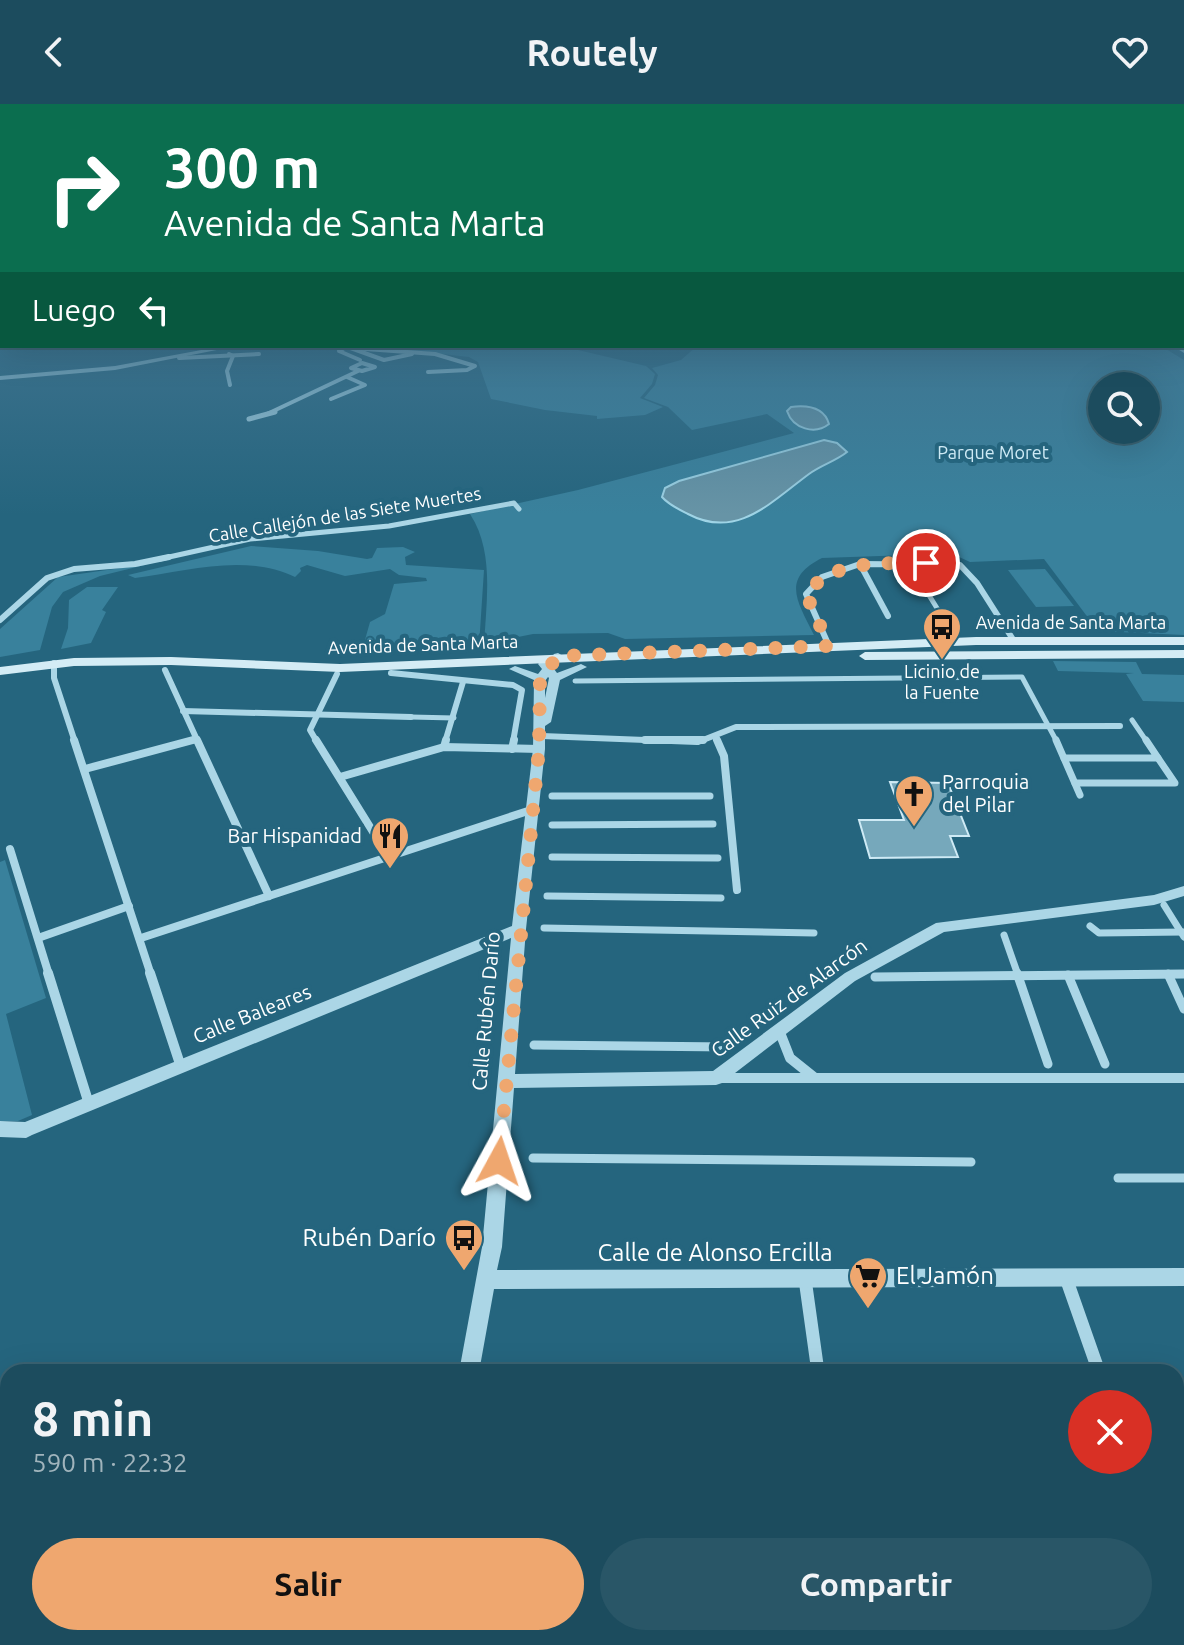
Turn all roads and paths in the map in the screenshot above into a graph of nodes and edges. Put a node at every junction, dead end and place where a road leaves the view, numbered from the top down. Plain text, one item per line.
1 (54, 372) edge
2 (227, 372) edge
3 (356, 372) edge
4 (428, 372) dead end
5 (454, 372) edge
6 (346, 377) junction
7 (0, 378) edge
8 (230, 385) dead end
9 (331, 399) dead end
10 (249, 419) dead end
11 (519, 509) dead end
12 (909, 563) junction
13 (860, 564) junction
14 (979, 576) dead end
15 (971, 577) junction
16 (940, 613) dead end
17 (3, 614) edge
18 (888, 616) dead end
19 (0, 620) edge
20 (1014, 641) junction
21 (1184, 641) edge
22 (829, 646) junction
23 (1184, 654) edge
24 (558, 656) junction
25 (536, 658) junction
26 (168, 666) junction
27 (1015, 667) dead end
28 (53, 668) junction
29 (515, 669) junction
30 (0, 671) edge
31 (339, 671) junction
32 (391, 673) junction
33 (552, 673) junction
34 (0, 677) edge
35 (1019, 677) junction
36 (540, 679) junction
37 (575, 681) dead end
38 (463, 682) junction
39 (183, 711) junction
40 (314, 716) junction
41 (411, 717) joint
42 (454, 718) junction
43 (1132, 720) dead end
44 (1120, 726) dead end
45 (1050, 727) junction
46 (716, 737) junction
47 (197, 739) junction
48 (540, 743) junction
49 (444, 747) junction
50 (512, 749) junction
51 (1064, 758) junction
52 (1158, 758) junction
53 (85, 769) junction
54 (340, 777) junction
55 (1075, 783) junction
56 (1080, 795) dead end
57 (552, 796) dead end
58 (710, 796) dead end
59 (531, 810) junction
60 (713, 824) dead end
61 (552, 825) dead end
62 (10, 849) dead end
63 (388, 856) junction
64 (552, 857) dead end
65 (718, 858) dead end
66 (737, 890) dead end
67 (1184, 891) edge
68 (269, 896) junction
69 (547, 896) dead end
70 (721, 898) dead end
71 (1164, 905) dead end
72 (129, 906) junction
73 (1090, 926) dead end
74 (544, 928) dead end
75 (519, 929) junction
76 (814, 933) dead end
77 (1183, 934) edge
78 (1004, 935) dead end
79 (38, 938) junction
80 (141, 938) junction
81 (1168, 974) junction
82 (1184, 974) edge
83 (1068, 975) junction
84 (1018, 976) junction
85 (875, 977) dead end
86 (1184, 1009) edge
87 (779, 1030) junction
88 (534, 1045) dead end
89 (729, 1047) dead end
90 (1048, 1064) dead end
91 (1105, 1064) dead end
92 (181, 1067) junction
93 (716, 1078) junction
94 (815, 1078) junction
95 (1184, 1078) edge
96 (506, 1081) junction
97 (89, 1104) junction
98 (0, 1129) edge
99 (533, 1158) dead end
100 (971, 1162) dead end
101 (1118, 1178) dead end
102 (1184, 1178) edge
103 (1066, 1277) junction
104 (1184, 1277) edge
105 (805, 1279) junction
106 (485, 1280) junction
107 (470, 1364) edge
108 (817, 1364) edge
109 (1096, 1364) edge

1 - 7 street
2 - 8 street
3 - 6 street
4 - 5 street
6 - 9 street
6 - 10 street
11 - 17 street, Calle Callejón de las Siete Muertes
12 - 13 street
12 - 15 street
12 - 16 street
13 - 18 street
13 - 22 street
14 - 15 street
15 - 20 street
17 - 19 street, Calle Callejón de las Siete Muertes
20 - 21 main road, Avenida de Santa Marta
20 - 22 main road, Avenida de Santa Marta
22 - 24 main road, Avenida de Santa Marta
23 - 33 main road, Avenida de Santa Marta
24 - 25 main road, Avenida de Santa Marta
24 - 33 street, Calle Rubén Darío
25 - 31 main road, Avenida de Santa Marta
25 - 33 street
26 - 28 main road, Avenida de Santa Marta
26 - 31 main road, Avenida de Santa Marta
26 - 39 street
27 - 35 street
28 - 30 main road, Avenida de Santa Marta
28 - 34 main road, Avenida de Santa Marta
28 - 53 street
29 - 32 main road, Avenida de Santa Marta
29 - 33 main road, Avenida de Santa Marta
29 - 36 street
31 - 32 main road, Avenida de Santa Marta
31 - 40 street
32 - 38 street
33 - 36 street, Calle Rubén Darío
33 - 48 street, Calle Rubén Darío
35 - 37 street
35 - 45 street
36 - 48 street, Calle Rubén Darío
38 - 42 street
38 - 50 street
39 - 40 street
39 - 47 street
40 - 41 street
40 - 54 street
41 - 42 street
42 - 49 street
43 - 52 street
44 - 45 street
45 - 46 street
45 - 51 street
46 - 48 street
46 - 66 street
47 - 53 street
47 - 68 street
48 - 50 street
48 - 59 street, Calle Rubén Darío
49 - 50 street
49 - 54 street
51 - 52 street
51 - 55 street
52 - 55 street
53 - 72 street
54 - 63 street
55 - 56 street
57 - 58 street
59 - 63 street
59 - 75 street, Calle Rubén Darío
60 - 61 street
62 - 79 street
63 - 68 street
64 - 65 street
67 - 87 street, Calle Ruiz de Alarcón
68 - 80 street
69 - 70 street
71 - 77 street
72 - 79 street
72 - 80 street
73 - 77 street
74 - 76 street
75 - 92 street, Calle Baleares
75 - 96 street, Calle Rubén Darío
78 - 84 street
79 - 97 street
80 - 92 street
81 - 82 street
81 - 83 street
81 - 86 street
83 - 84 street
83 - 91 street
84 - 85 street
84 - 90 street
87 - 93 street, Calle Ruiz de Alarcón
87 - 94 street
88 - 89 street
92 - 97 street, Calle Baleares
93 - 94 street
93 - 96 street, Calle Ruiz de Alarcón
94 - 95 street
96 - 106 street, Calle Rubén Darío
97 - 98 street, Calle Baleares
99 - 100 street
101 - 102 street
103 - 104 street, Calle de Alonso Ercilla
103 - 105 street, Calle de Alonso Ercilla
103 - 109 street
105 - 106 street, Calle de Alonso Ercilla
105 - 108 street
106 - 107 street, Calle Rubén Darío

